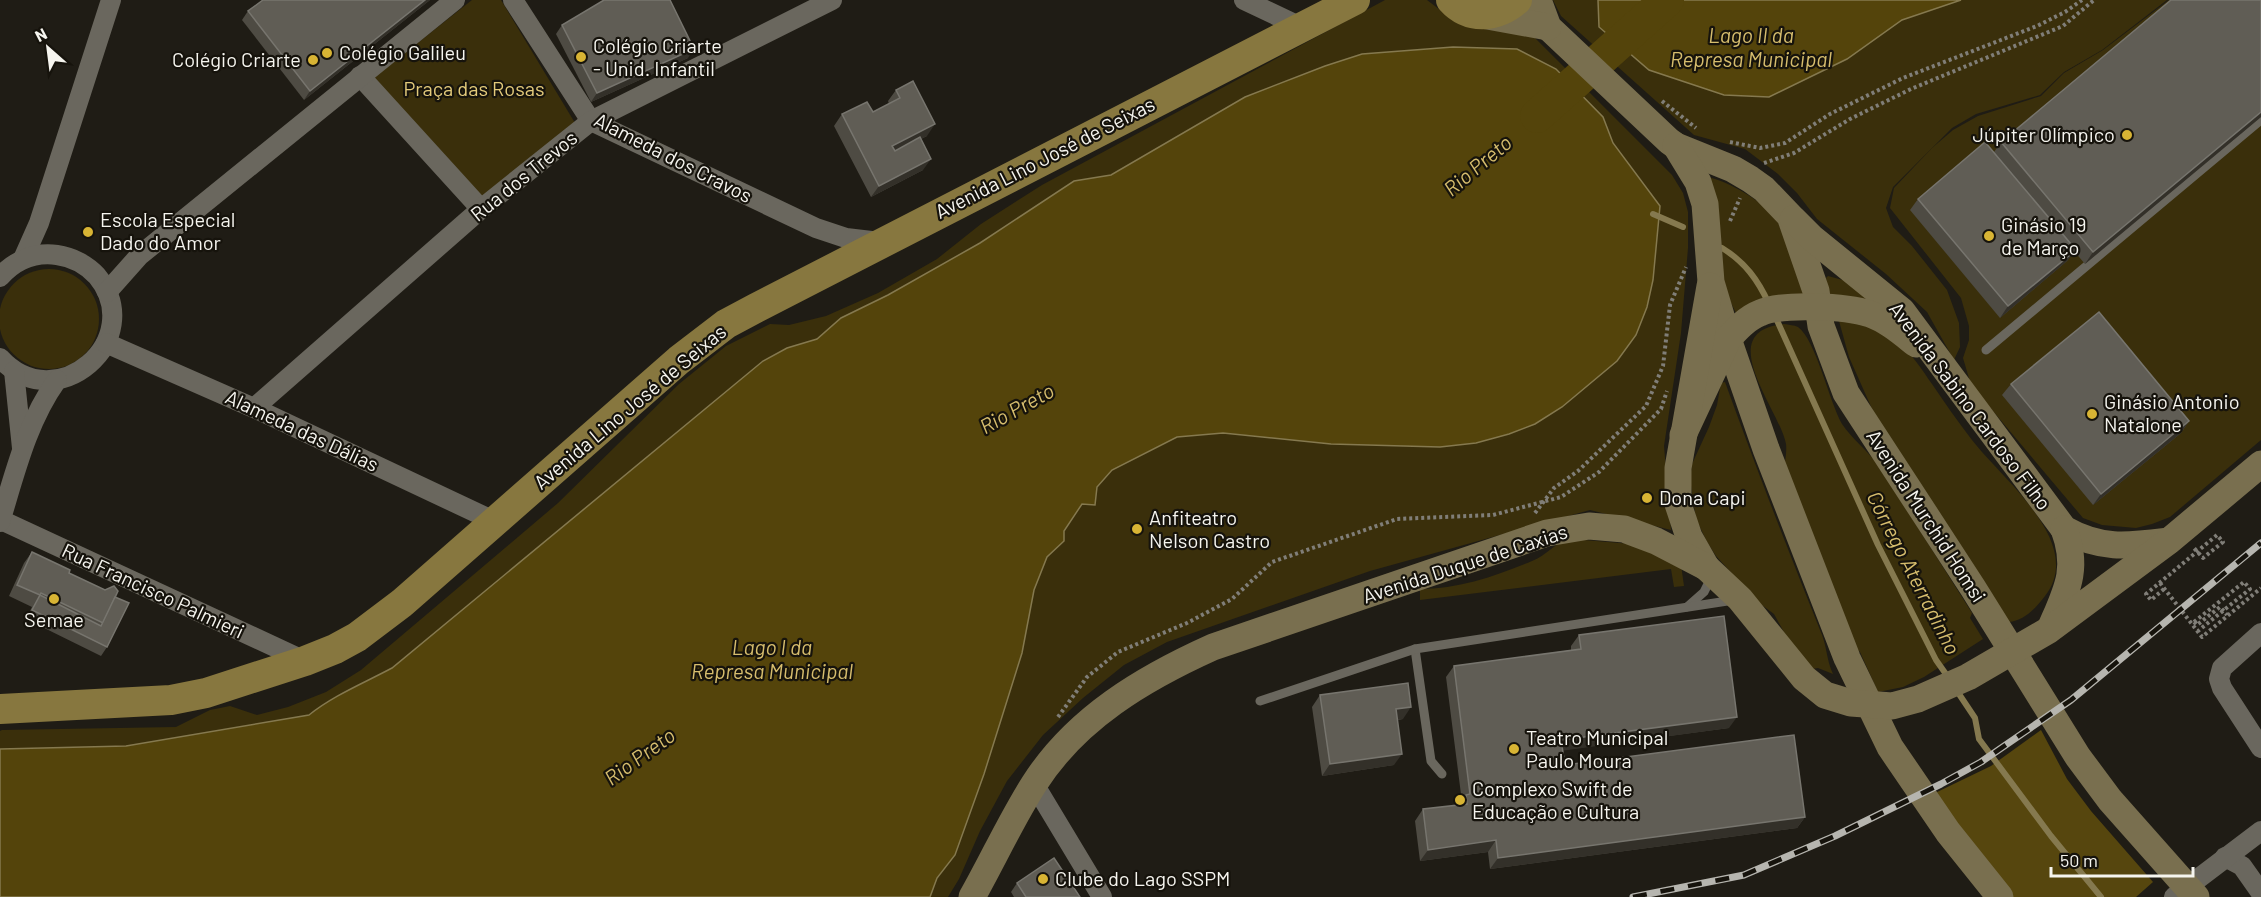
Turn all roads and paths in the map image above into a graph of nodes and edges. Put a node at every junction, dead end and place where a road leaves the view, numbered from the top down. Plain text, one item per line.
1 (111, 0) edge
2 (455, 0) edge
3 (513, 0) edge
4 (832, 0) edge
5 (1244, 0) edge
6 (1355, 0) edge
7 (1451, 0) edge
8 (1517, 0) edge
9 (1538, 0) edge
10 (2082, 0) edge
11 (2094, 0) edge
12 (1482, 15) junction
13 (1301, 27) junction
14 (1551, 30) junction
15 (360, 76) junction
16 (1653, 109) junction
17 (2261, 120) edge
18 (591, 121) junction
19 (1706, 133) dead end
20 (1726, 141) dead end
21 (1676, 146) junction
22 (1750, 179) junction
23 (481, 209) junction
24 (1790, 216) junction
25 (39, 223) junction
26 (816, 228) junction
27 (1708, 237) junction
28 (880, 242) junction
29 (48, 254) junction
30 (139, 256) junction
31 (23, 259) junction
32 (832, 267) junction
33 (94, 272) junction
34 (0, 277) edge
35 (1711, 282) junction
36 (107, 292) junction
37 (1818, 308) junction
38 (1728, 339) junction
39 (106, 343) junction
40 (1986, 350) dead end
41 (1936, 359) junction
42 (5, 368) edge
43 (57, 380) junction
44 (1668, 388) dead end
45 (254, 408) junction
46 (0, 415) edge
47 (19, 425) junction
48 (1683, 435) junction
49 (22, 448) junction
50 (2261, 464) edge
51 (1543, 502) junction
52 (1529, 520) dead end
53 (0, 521) edge
54 (496, 522) junction
55 (2064, 529) junction
56 (2217, 535) dead end
57 (2169, 541) junction
58 (1710, 570) junction
59 (2160, 584) junction
60 (2261, 588) edge
61 (2164, 589) junction
62 (1740, 599) junction
63 (1685, 608) junction
64 (2227, 615) junction
65 (2049, 630) junction
66 (2198, 631) junction
67 (2261, 633) edge
68 (1414, 649) junction
69 (305, 661) junction
70 (1260, 701) dead end
71 (0, 709) edge
72 (1051, 726) dead end
73 (2261, 748) edge
74 (1442, 774) dead end
75 (1034, 784) junction
76 (2261, 831) edge
77 (2224, 856) junction
78 (2261, 893) edge
79 (972, 897) edge
80 (1102, 897) edge
81 (2000, 897) edge
82 (2174, 897) edge
83 (2196, 897) edge

1 - 25 street
2 - 15 street
3 - 18 street, Alameda dos Cravos
4 - 18 street, Rua dos Trevos
5 - 13 street
6 - 13 main road, Avenida Lino José de Seixas
7 - 12 main road
8 - 12 main road
9 - 14 main road, Avenida Murchid Homsi
10 - 20 path
11 - 22 path
12 - 14 main road
13 - 28 main road, Avenida Lino José de Seixas
14 - 16 main road, Avenida Murchid Homsi
15 - 23 street
15 - 30 street
16 - 19 path
16 - 21 main road, Avenida Murchid Homsi
17 - 40 lane
18 - 23 street, Rua dos Trevos
18 - 26 street, Alameda dos Cravos
21 - 22 main road, Avenida Murchid Homsi
21 - 27 main road, Avenida Murchid Homsi
22 - 24 main road, Avenida Murchid Homsi
22 - 27 path
23 - 45 street, Rua dos Trevos
24 - 37 main road, Avenida Murchid Homsi
24 - 41 main road, Avenida Sabino Cardoso Filho
25 - 29 street
25 - 31 street
26 - 28 street, Alameda dos Cravos
26 - 32 street
27 - 35 main road, Avenida Murchid Homsi
27 - 51 path
28 - 32 main road, Avenida Lino José de Seixas
29 - 31 street
29 - 33 street
30 - 33 street
30 - 36 street
31 - 34 street
32 - 54 main road, Avenida Lino José de Seixas
33 - 36 street
35 - 38 main road, Avenida Murchid Homsi
35 - 48 main road
36 - 39 street
37 - 38 main road
37 - 41 main road
37 - 83 main road, Avenida Murchid Homsi
38 - 48 main road
38 - 81 main road, Avenida Murchid Homsi
39 - 43 street
39 - 45 street, Alameda das Dálias
41 - 55 main road, Avenida Sabino Cardoso Filho
42 - 43 street
42 - 47 street
43 - 49 street
44 - 51 path
45 - 54 street, Alameda das Dálias
46 - 47 street
47 - 49 street
48 - 58 main road
49 - 53 street
50 - 57 main road
51 - 52 path
51 - 72 path
53 - 69 street, Rua Francisco Palmieri
54 - 69 main road, Avenida Lino José de Seixas
55 - 57 main road, Avenida Sabino Cardoso Filho
55 - 65 main road
56 - 59 path
57 - 65 main road
58 - 62 main road, Avenida Duque de Caxias
58 - 63 lane
58 - 75 main road, Avenida Duque de Caxias
59 - 61 path
59 - 61 path
60 - 64 path
61 - 66 path
62 - 63 lane
62 - 65 main road, Avenida Duque de Caxias
63 - 68 lane
64 - 66 path
64 - 66 path
67 - 73 street
68 - 70 lane
68 - 74 lane
69 - 71 main road, Avenida Lino José de Seixas
75 - 79 main road, Avenida Duque de Caxias
75 - 80 street
76 - 77 street
77 - 78 street
77 - 82 street

